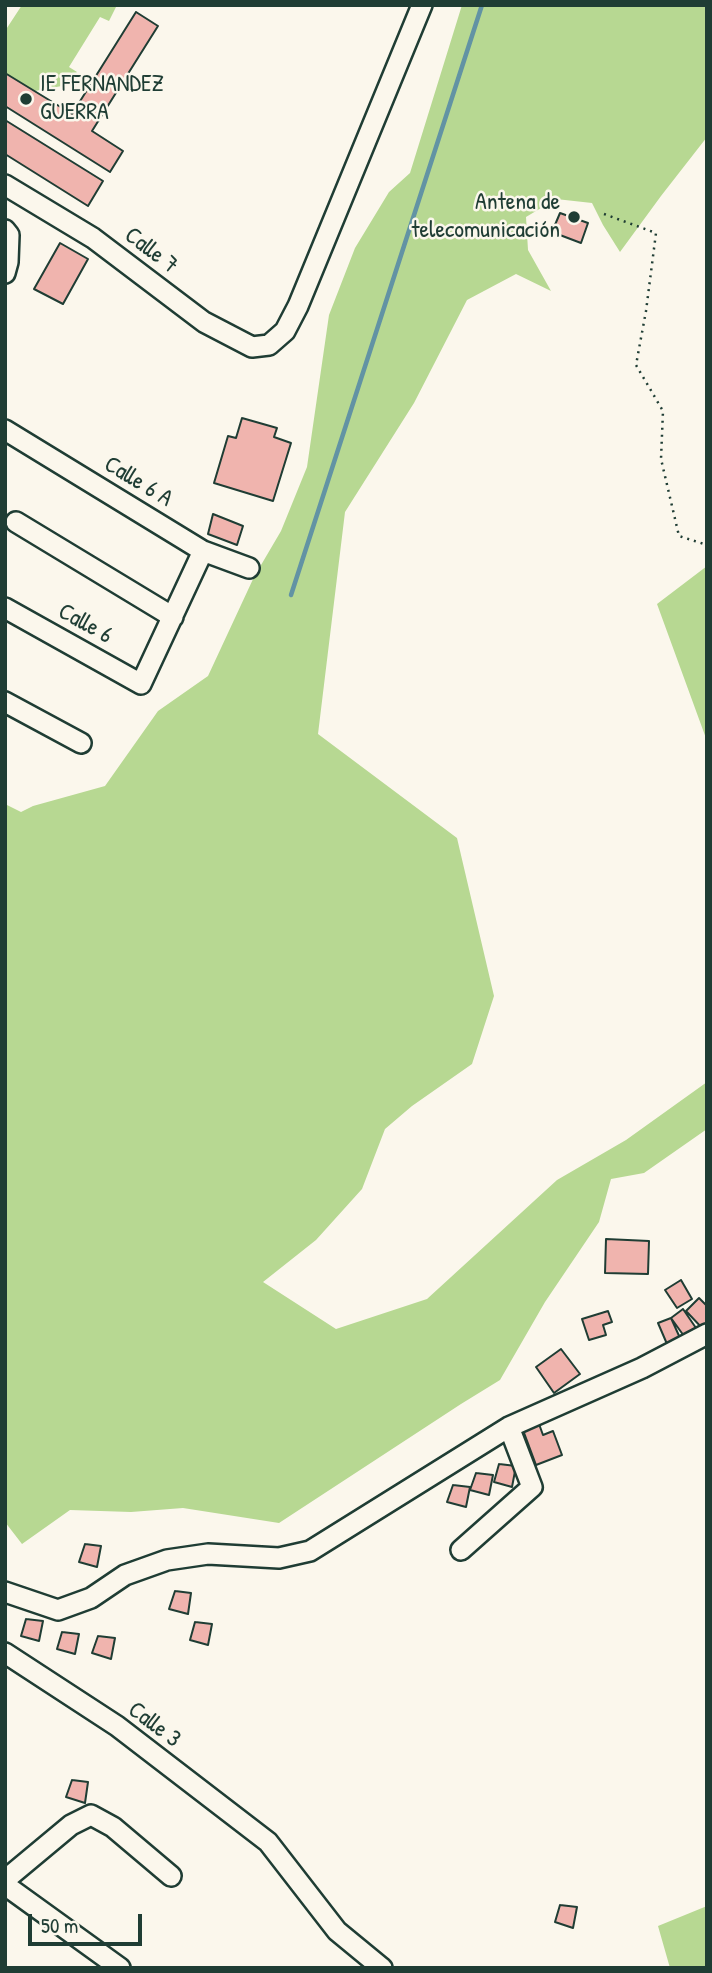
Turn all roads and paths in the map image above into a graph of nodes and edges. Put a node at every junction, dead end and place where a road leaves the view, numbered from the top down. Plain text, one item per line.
1 (422, 5) edge
2 (5, 185) edge
3 (604, 214) dead end
4 (7, 232) edge
5 (5, 273) edge
6 (5, 430) edge
7 (16, 522) dead end
8 (707, 545) edge
9 (203, 551) junction
10 (248, 568) dead end
11 (5, 608) edge
12 (173, 617) junction
13 (5, 702) edge
14 (81, 743) dead end
15 (707, 1334) edge
16 (509, 1427) junction
17 (460, 1550) dead end
18 (5, 1592) edge
19 (5, 1653) edge
20 (171, 1876) dead end
21 (5, 1880) edge
22 (5, 1885) edge
23 (120, 1968) edge
24 (382, 1968) edge

1 - 2 street, Calle 7
3 - 8 path
4 - 5 street
6 - 9 street, Calle 6 A
7 - 12 street
9 - 10 street, Calle 6 A
9 - 12 street
11 - 12 street, Calle 6
13 - 14 street
15 - 16 street
16 - 17 street
16 - 18 street
19 - 24 street, Calle 3
20 - 21 street
22 - 23 street

